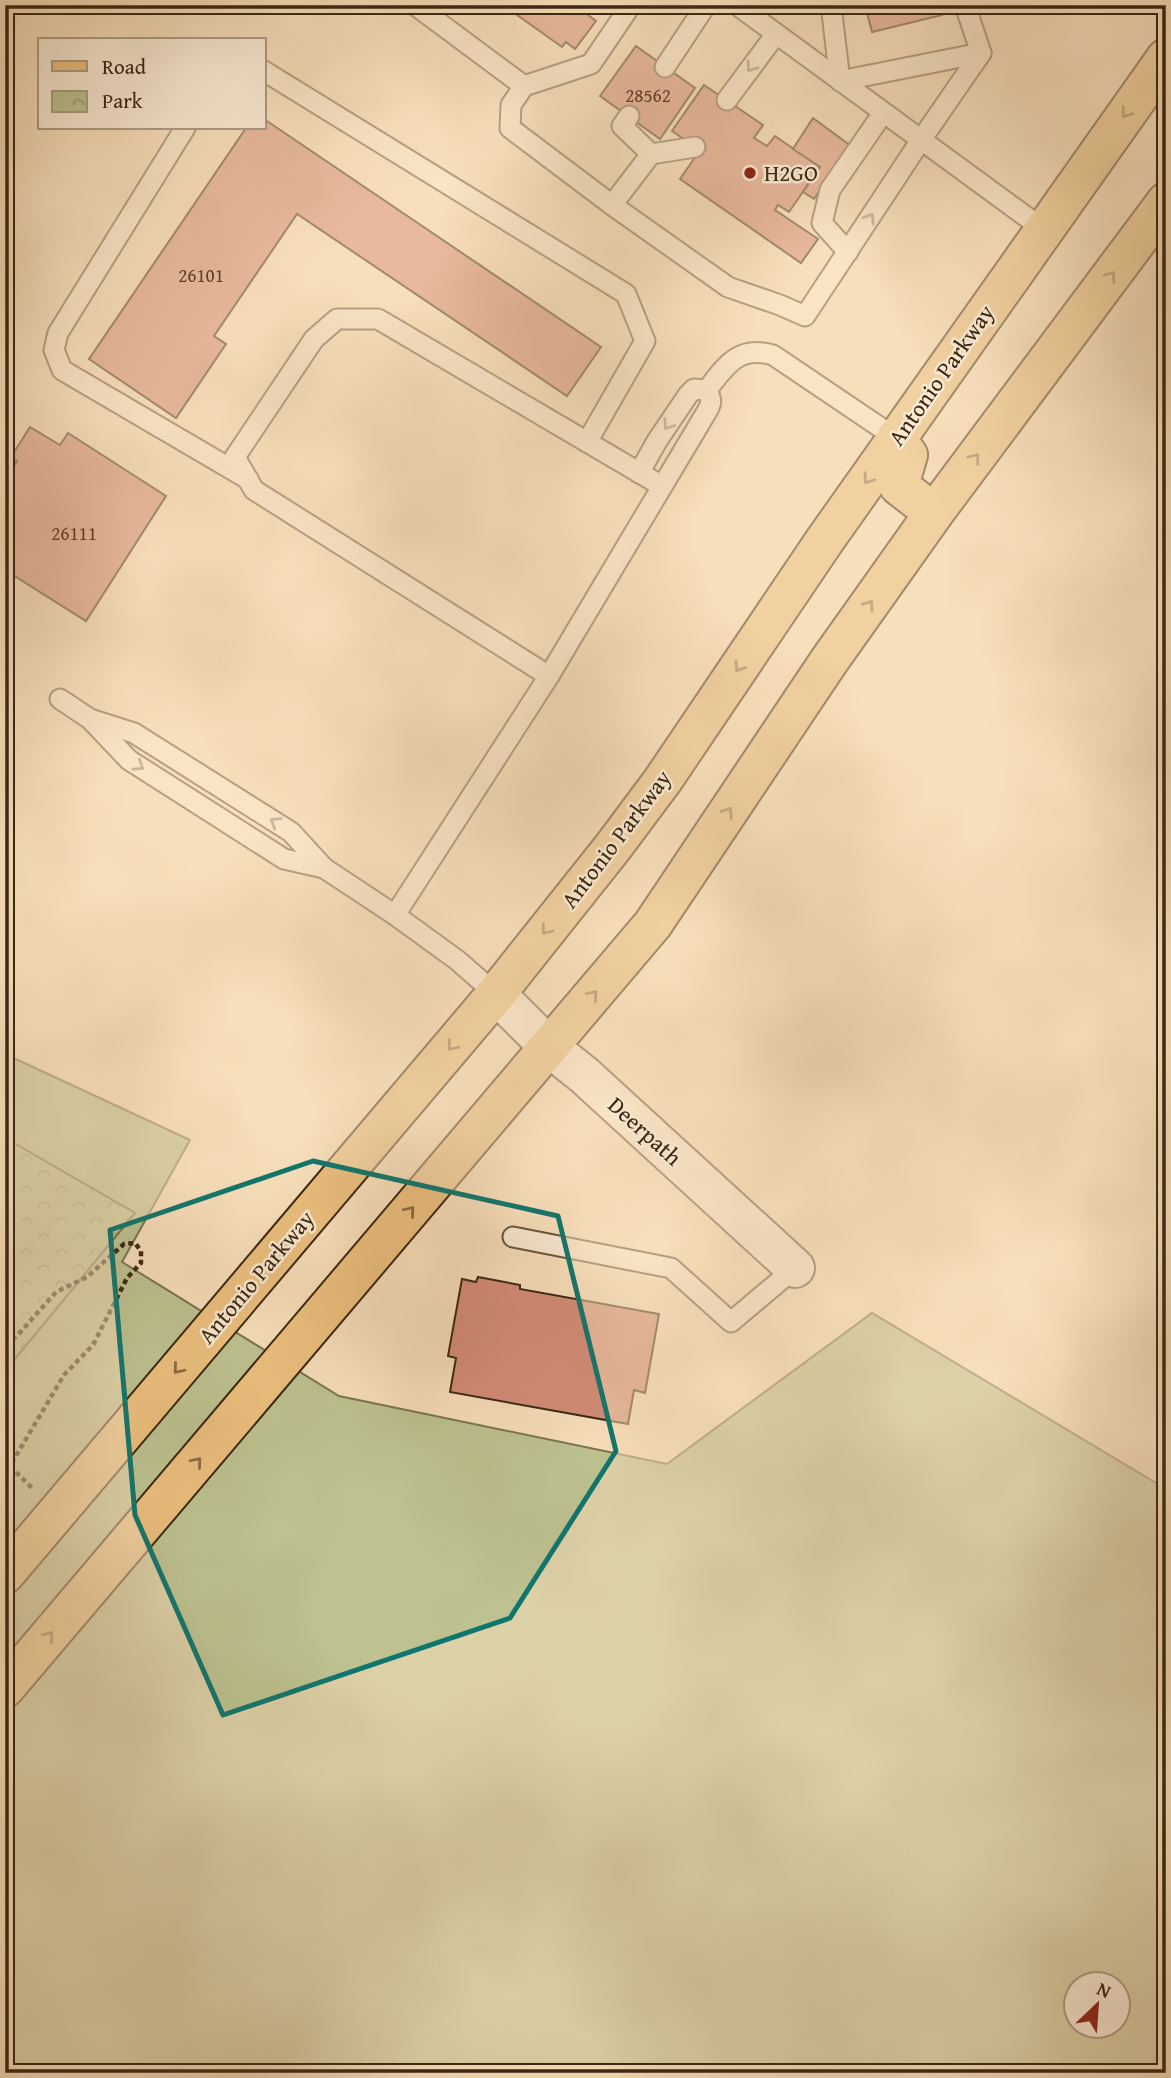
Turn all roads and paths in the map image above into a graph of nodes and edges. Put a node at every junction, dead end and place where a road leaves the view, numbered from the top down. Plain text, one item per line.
1 (415, 5) edge
2 (631, 5) edge
3 (706, 5) edge
4 (737, 5) edge
5 (831, 5) edge
6 (965, 5) edge
7 (776, 34) junction
8 (981, 53) junction
9 (1166, 58) edge
10 (665, 67) dead end
11 (266, 72) edge
12 (839, 81) junction
13 (524, 86) junction
14 (727, 100) dead end
15 (883, 113) junction
16 (629, 116) dead end
17 (184, 130) edge
18 (921, 140) junction
19 (695, 147) dead end
20 (651, 154) junction
21 (1166, 202) edge
22 (612, 205) junction
23 (1044, 229) junction
24 (848, 252) junction
25 (707, 390) junction
26 (896, 438) junction
27 (587, 442) junction
28 (639, 473) junction
29 (248, 479) junction
30 (662, 486) junction
31 (934, 513) junction
32 (549, 676) junction
33 (60, 699) dead end
34 (90, 719) junction
35 (324, 869) junction
36 (395, 915) junction
37 (496, 994) junction
38 (549, 1047) junction
39 (513, 1237) dead end
40 (795, 1268) joint
41 (5, 1344) edge
42 (58, 1512) junction
43 (5, 1574) edge
44 (5, 1688) edge

1 - 13 lane
2 - 13 lane
3 - 10 lane
4 - 7 lane
5 - 12 lane
6 - 8 lane
7 - 12 lane
7 -> 14 lane
8 - 12 lane
8 - 18 lane
9 -> 23 main road, Antonio Parkway
11 - 27 lane
12 - 15 lane
13 - 22 lane
15 - 18 lane
15 - 24 lane
16 - 20 lane
17 - 29 lane
18 - 23 lane
24 -> 18 lane
19 - 20 lane
20 - 22 lane
31 -> 21 main road
22 - 24 lane
23 - 26 main road, Antonio Parkway
25 - 26 lane
25 -> 28 lane
25 - 30 lane
26 - 31 main road
26 -> 37 main road, Antonio Parkway
27 - 28 lane
27 - 29 lane
28 - 30 lane
29 - 32 lane
30 - 32 lane
38 -> 31 main road
32 - 36 lane
33 - 34 lane
35 -> 34 lane
34 -> 35 lane
35 - 36 lane
36 - 37 lane
37 - 38 street, Deerpath
37 -> 42 main road, Antonio Parkway
38 - 40 street, Deerpath
44 -> 38 main road
39 - 40 lane
41 - 42 path
42 - 43 main road, Antonio Parkway

